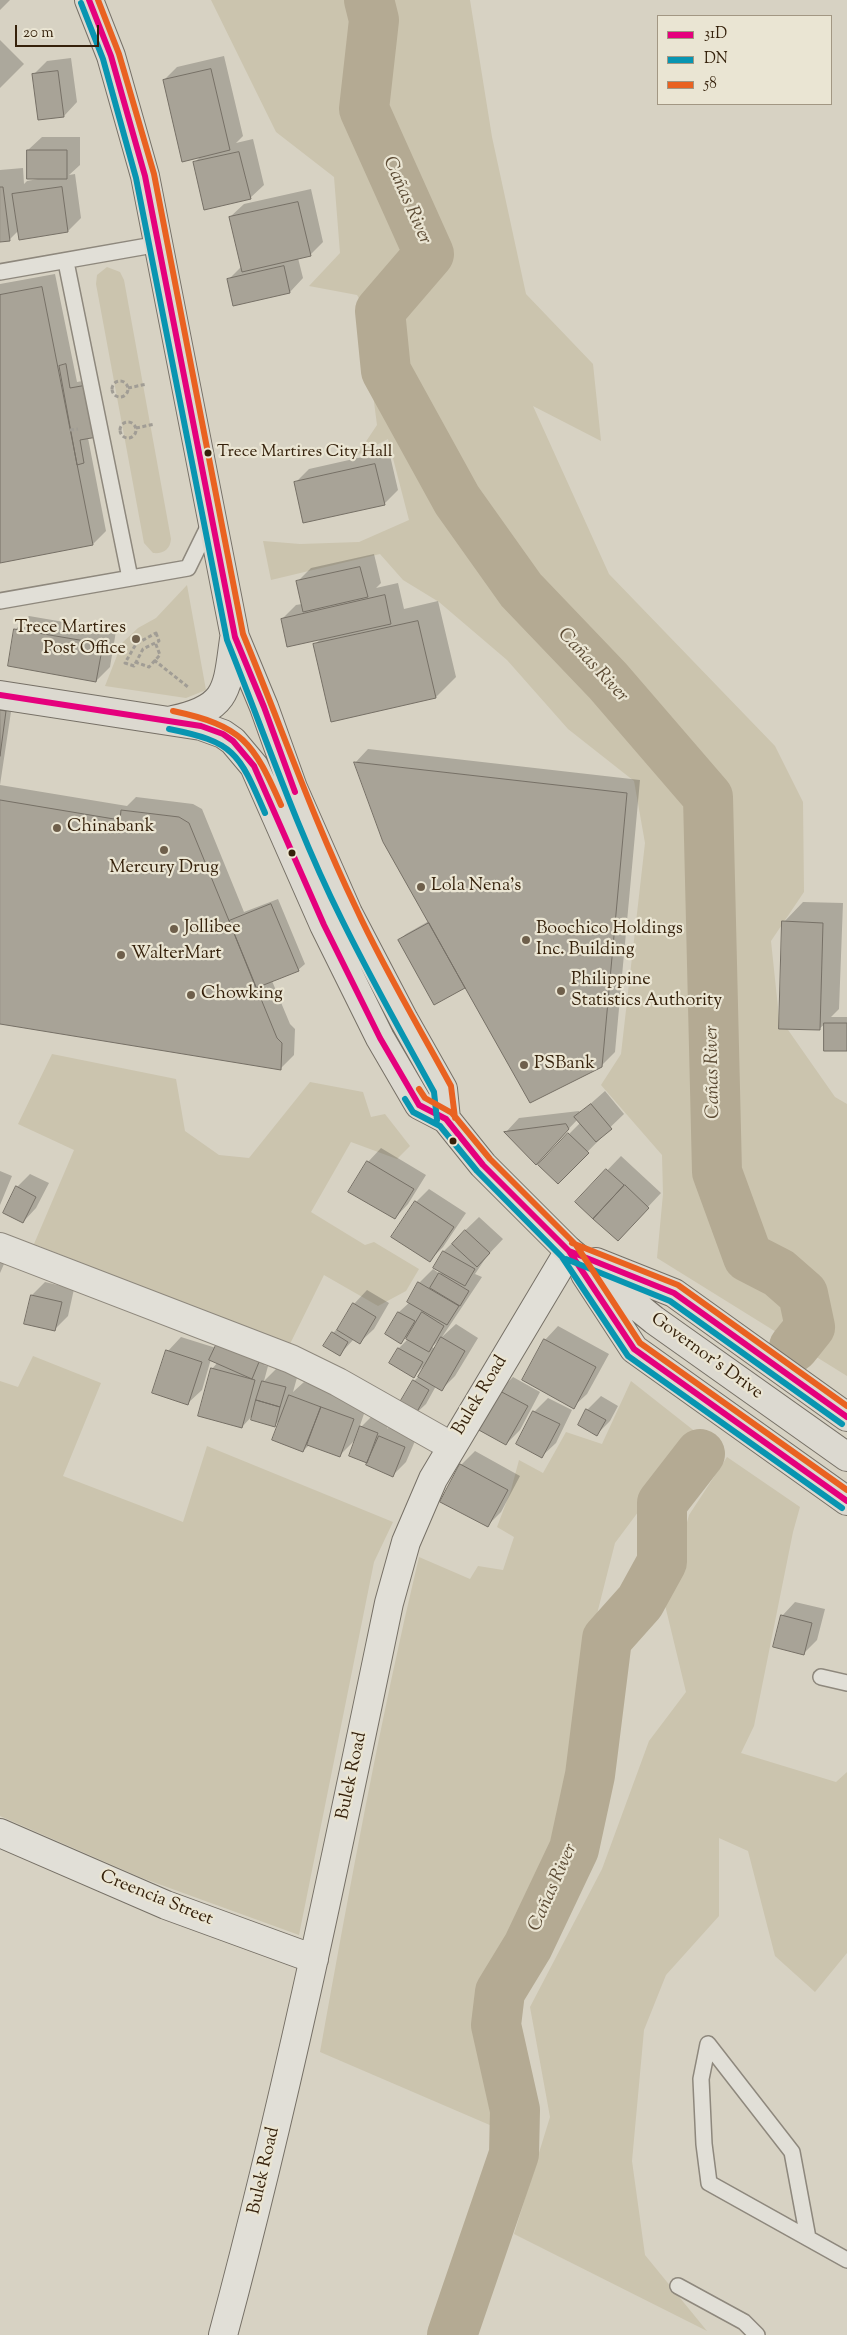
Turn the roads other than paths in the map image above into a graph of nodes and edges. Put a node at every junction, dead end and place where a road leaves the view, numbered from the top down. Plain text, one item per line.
1 (89, 0) edge
2 (158, 244) junction
3 (66, 262) junction
4 (0, 272) edge
5 (211, 522) junction
6 (130, 578) junction
7 (0, 601) edge
8 (235, 637) junction
9 (0, 695) edge
10 (171, 720) junction
11 (446, 1119) junction
12 (0, 1248) edge
13 (570, 1251) junction
14 (847, 1416) edge
15 (451, 1446) junction
16 (847, 1457) edge
17 (846, 1500) edge
18 (821, 1677) dead end
19 (847, 1683) edge
20 (0, 1833) edge
21 (314, 1960) junction
22 (808, 2238) junction
23 (847, 2260) edge
24 (678, 2286) dead end
25 (223, 2335) edge
26 (758, 2335) edge

1 - 2 main road
2 - 3 lane
2 - 5 main road
3 - 4 lane
3 - 6 lane
5 - 6 lane
5 - 8 main road
6 - 7 lane
8 - 10 main road
8 - 11 main road
9 - 10 main road, Governor's Drive
10 - 11 main road, Governor's Drive
11 - 13 main road, Governor's Drive
12 - 15 main road
13 - 14 main road, Governor's Drive
13 - 15 main road, Bulek Road
13 - 16 main road, Governor's Drive
13 - 17 main road, Governor's Drive
15 - 21 main road, Bulek Road
18 - 19 lane
20 - 21 main road, Creencia Street
21 - 25 main road, Bulek Road
22 - 22 lane
22 - 23 lane
24 - 26 lane

